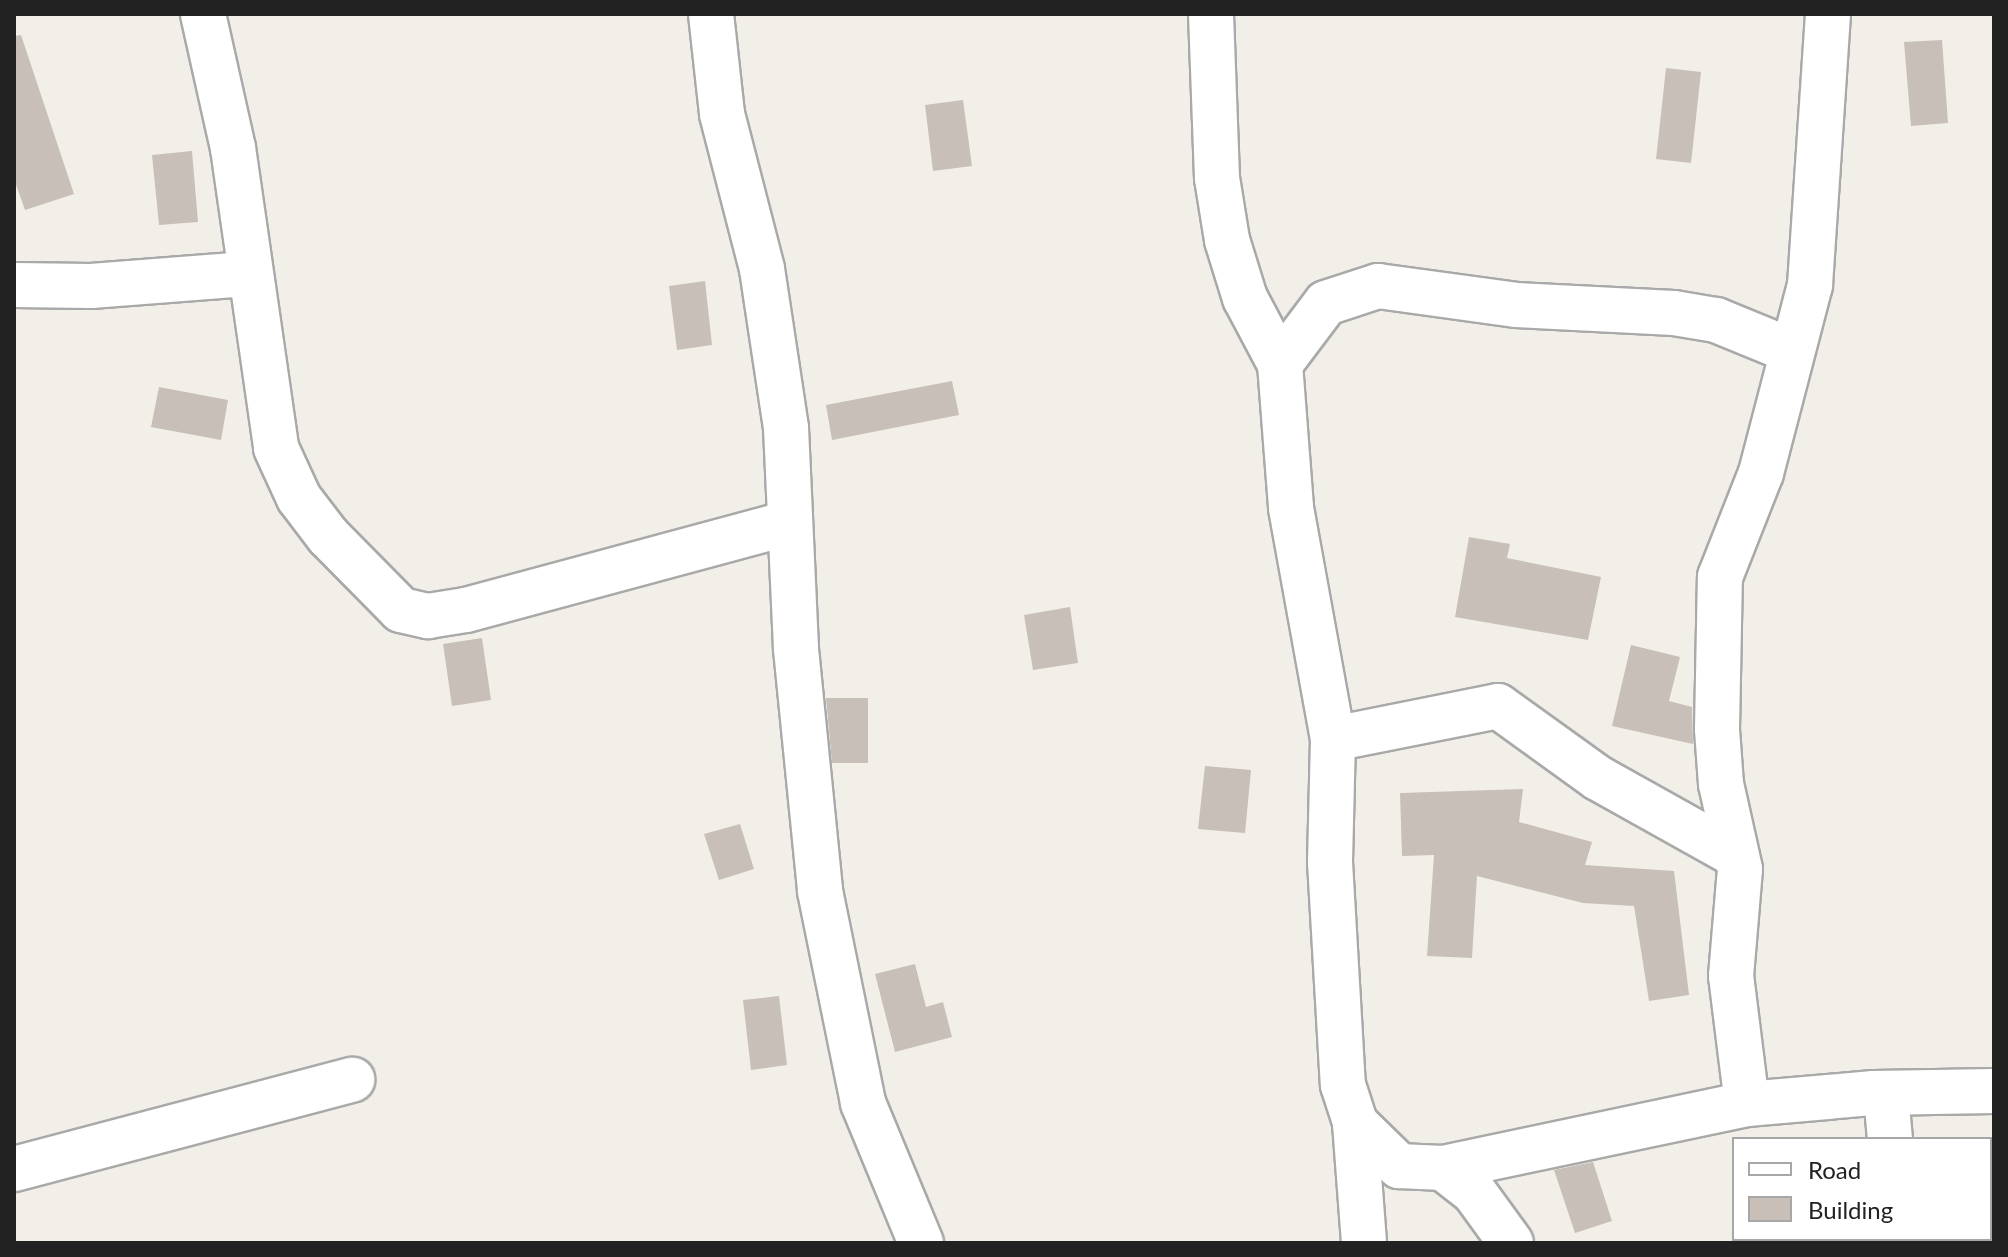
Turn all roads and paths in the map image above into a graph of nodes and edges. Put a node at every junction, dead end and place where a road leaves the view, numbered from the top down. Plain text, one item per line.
1 (203, 14) edge
2 (711, 14) edge
3 (1211, 14) edge
4 (1828, 14) edge
5 (247, 274) junction
6 (14, 285) edge
7 (1792, 351) junction
8 (1280, 364) junction
9 (788, 523) junction
10 (1333, 739) junction
11 (1736, 855) junction
12 (352, 1080) dead end
13 (1994, 1091) edge
14 (1874, 1093) junction
15 (1747, 1104) junction
16 (1355, 1123) junction
17 (1890, 1137) edge
18 (1443, 1168) junction
19 (14, 1169) edge
20 (921, 1243) edge
21 (1364, 1243) edge
22 (1511, 1243) edge

1 - 5 street
2 - 9 street
3 - 8 street
4 - 7 street
5 - 6 street
5 - 9 street
7 - 8 street
7 - 11 street
8 - 10 street
9 - 20 street
10 - 11 street
10 - 16 street
11 - 15 street
12 - 19 street
13 - 14 street
14 - 15 street
14 - 17 street
15 - 18 street
16 - 18 street
16 - 21 street
18 - 22 street

